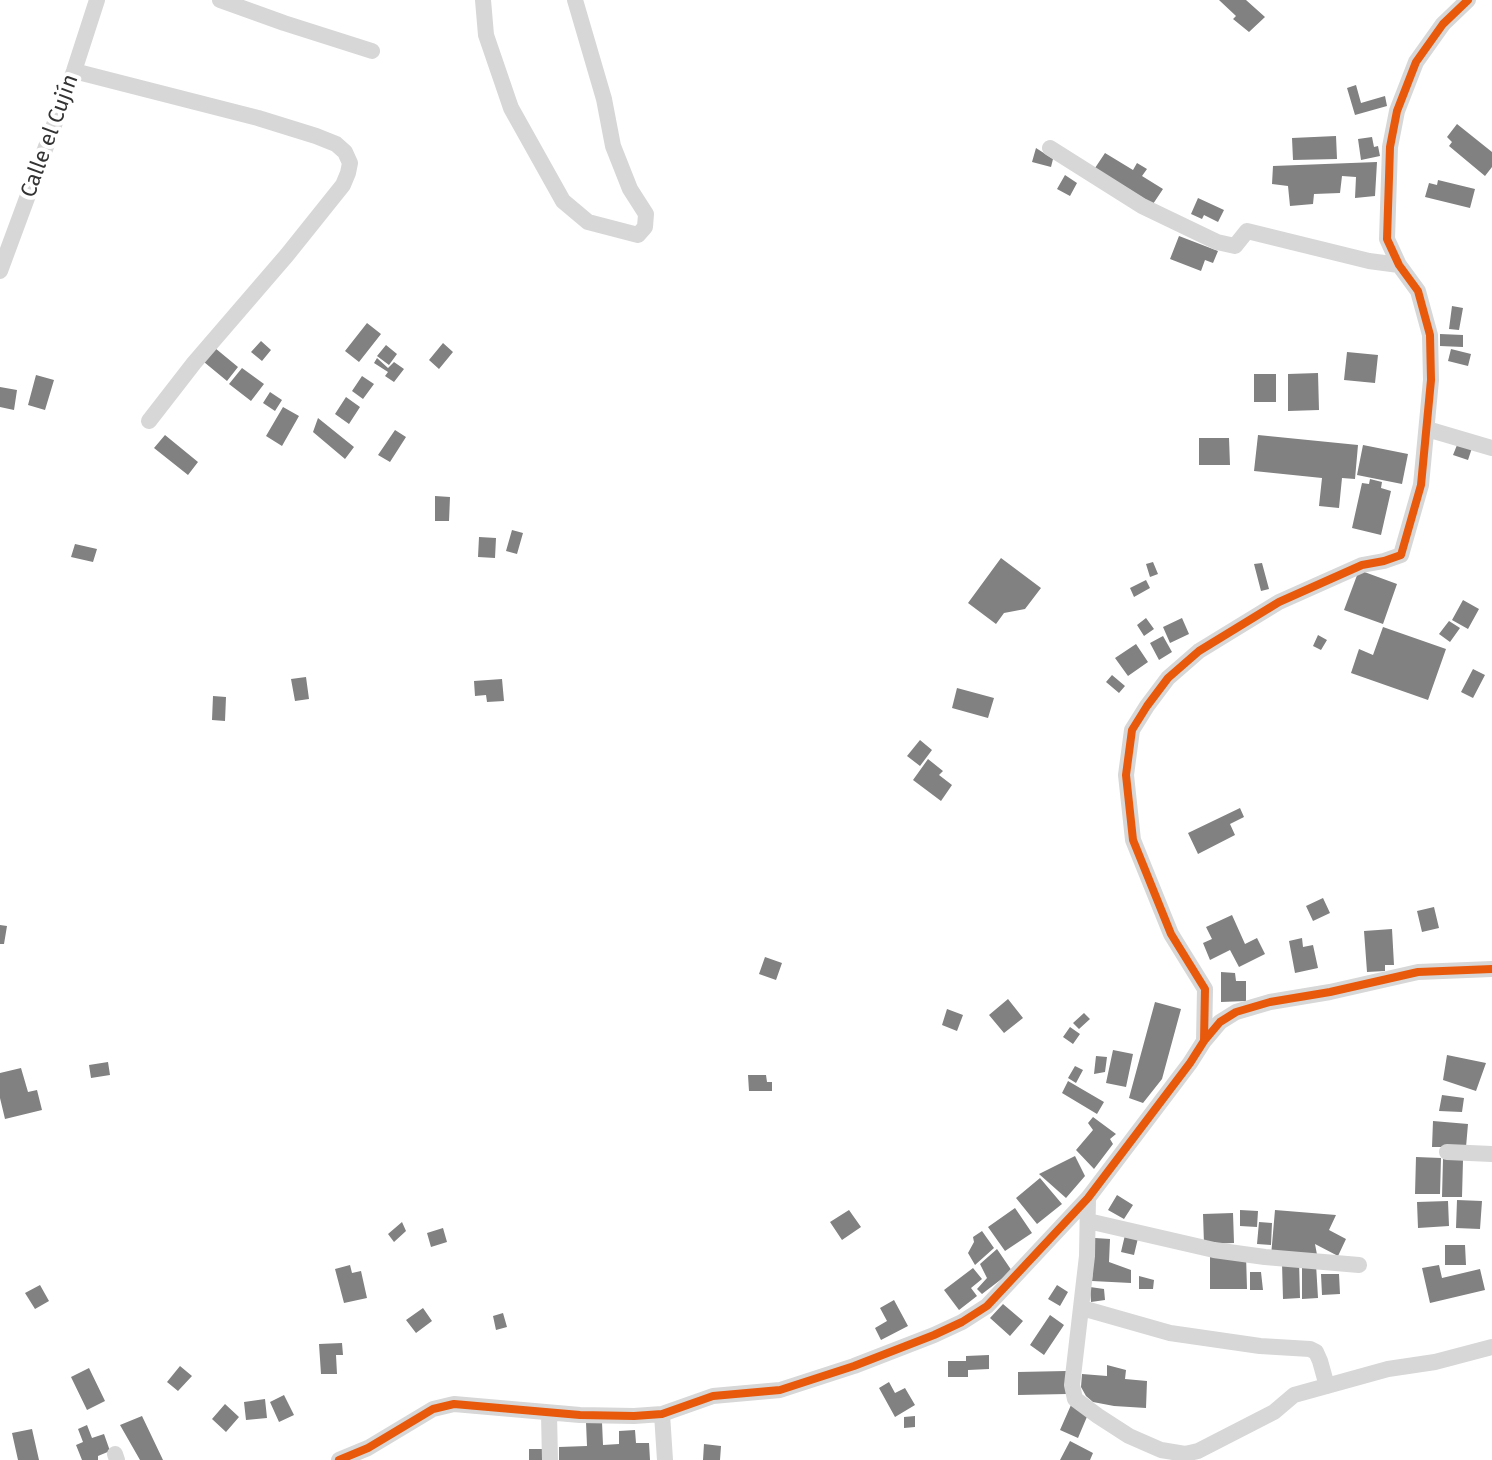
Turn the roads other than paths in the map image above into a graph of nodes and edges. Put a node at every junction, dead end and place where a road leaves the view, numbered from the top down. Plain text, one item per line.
1 (97, 0) edge
2 (220, 0) edge
3 (483, 0) edge
4 (575, 0) edge
5 (1468, 0) edge
6 (372, 51) dead end
7 (74, 71) junction
8 (1050, 148) dead end
9 (1399, 265) junction
10 (0, 271) edge
11 (149, 421) dead end
12 (1427, 429) junction
13 (1492, 448) edge
14 (1492, 969) edge
15 (1204, 1041) junction
16 (1447, 1152) dead end
17 (1492, 1154) edge
18 (1088, 1198) junction
19 (1088, 1221) junction
20 (1359, 1265) dead end
21 (1082, 1308) junction
22 (1492, 1347) edge
23 (1327, 1386) junction
24 (549, 1414) junction
25 (662, 1414) junction
26 (339, 1460) edge
27 (550, 1460) edge
28 (665, 1460) edge

1 - 7 street, Calle el Cujín
2 - 6 street
3 - 4 street
5 - 9 street
7 - 10 street, Calle el Cujín
7 - 11 street
8 - 9 street
9 - 12 street
12 - 13 street
12 - 15 street
14 - 15 street
15 - 18 street
16 - 17 street
18 - 19 street
18 - 25 street
19 - 20 street
19 - 21 street
21 - 23 street
21 - 23 street
22 - 23 street
24 - 25 street
24 - 26 street
24 - 27 street
25 - 28 street

